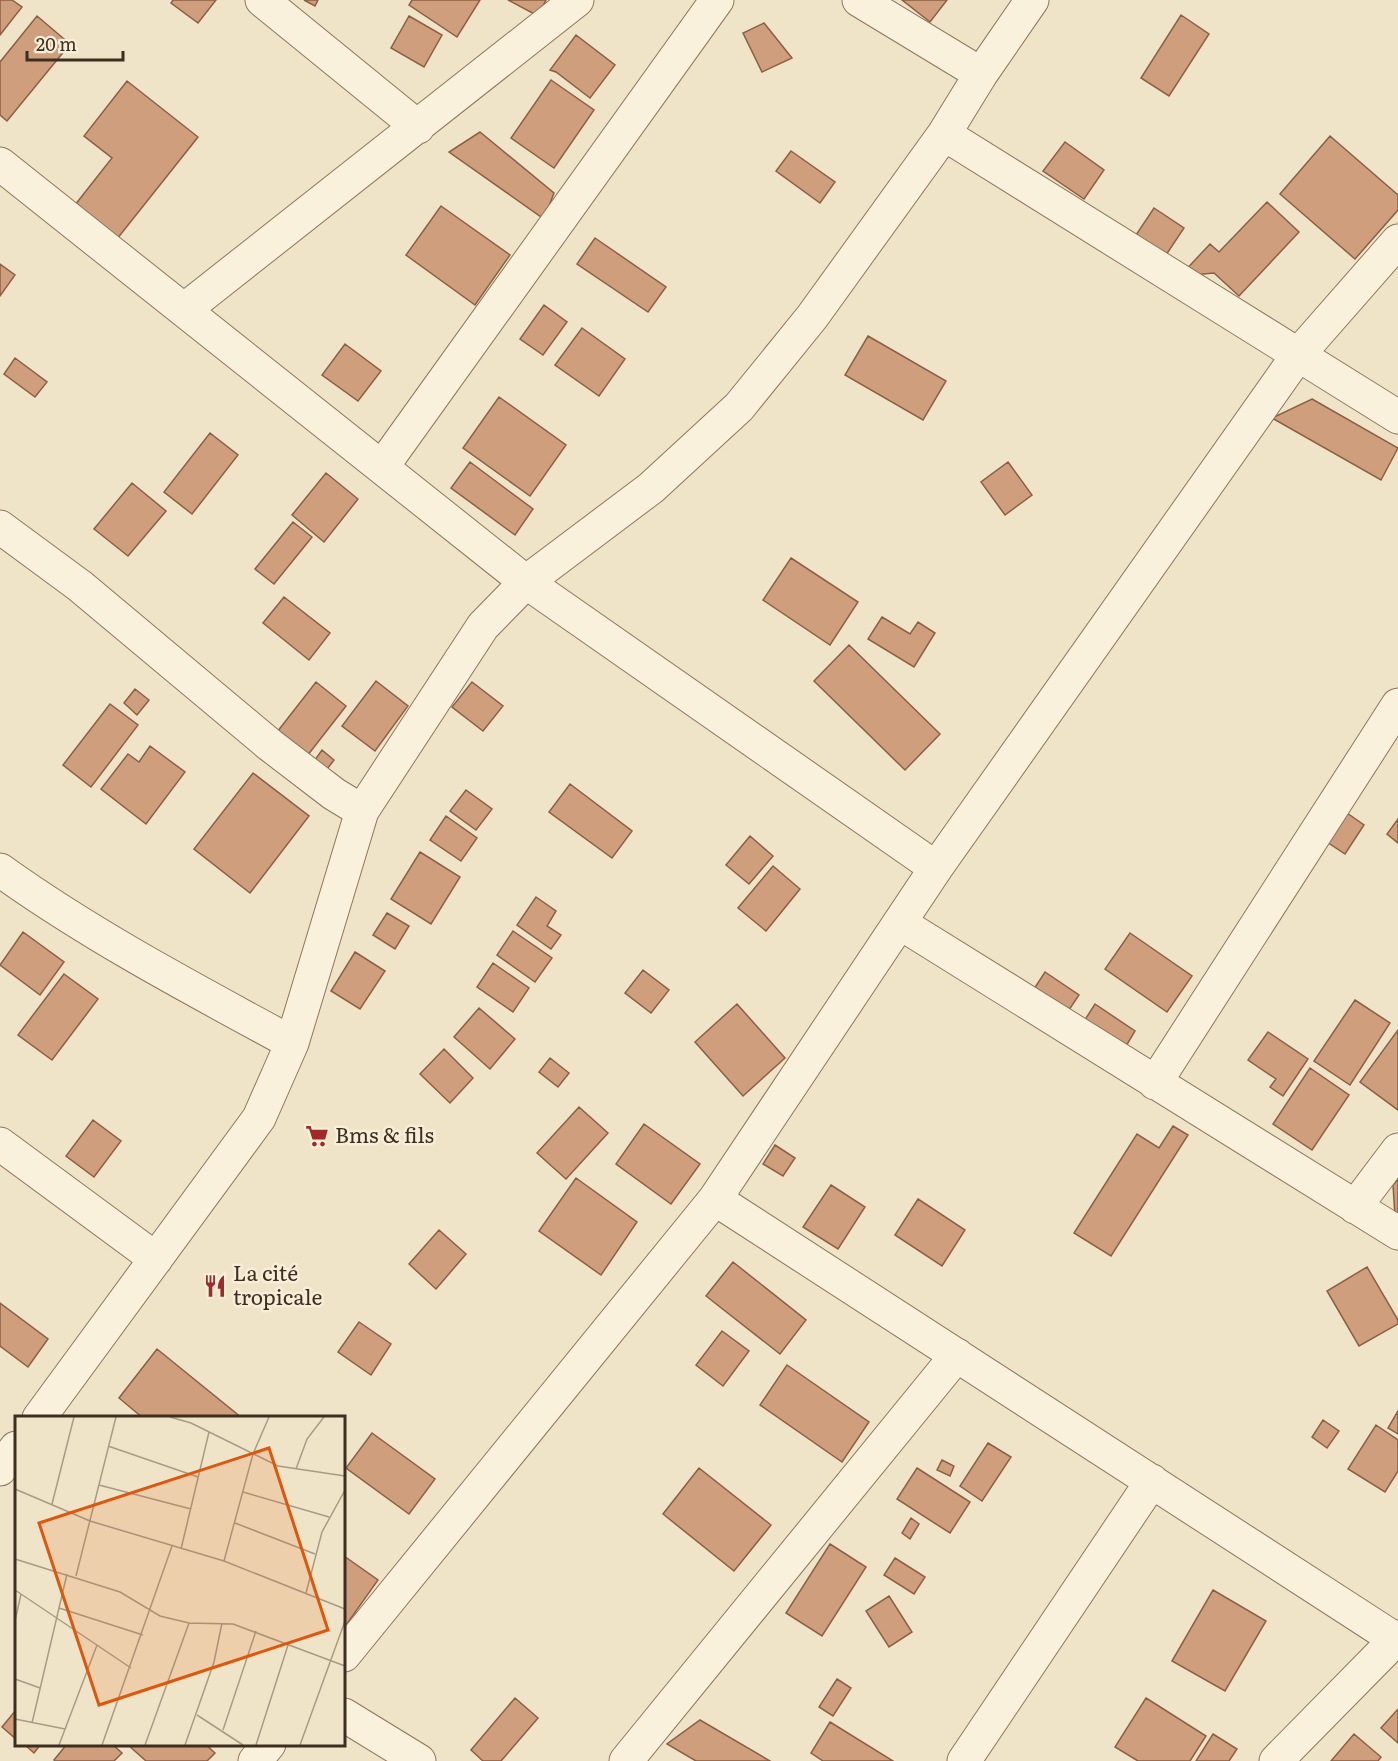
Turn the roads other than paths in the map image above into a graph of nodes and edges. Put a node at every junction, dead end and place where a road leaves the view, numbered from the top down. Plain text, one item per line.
1 (262, 0) edge
2 (577, 0) edge
3 (717, 0) edge
4 (859, 0) edge
5 (1032, 0) edge
6 (981, 74) junction
7 (418, 127) junction
8 (944, 134) junction
9 (0, 164) edge
10 (1398, 241) edge
11 (184, 310) junction
12 (1298, 355) junction
13 (1398, 417) edge
14 (382, 467) junction
15 (0, 527) edge
16 (526, 582) junction
17 (1398, 705) edge
18 (362, 811) junction
19 (936, 868) junction
20 (0, 870) edge
21 (900, 923) junction
22 (292, 1043) junction
23 (1155, 1083) junction
24 (0, 1144) edge
25 (1398, 1150) edge
26 (715, 1199) junction
27 (1355, 1207) junction
28 (1398, 1233) edge
29 (156, 1259) junction
30 (957, 1355) junction
31 (40, 1416) edge
32 (1152, 1481) junction
33 (1397, 1639) edge
34 (345, 1654) edge
35 (345, 1716) edge
36 (267, 1746) edge
37 (255, 1761) edge
38 (420, 1761) edge
39 (626, 1761) edge
40 (964, 1761) edge
41 (1276, 1761) edge

1 - 7 street
2 - 7 street
3 - 14 street
4 - 6 street
5 - 6 street
6 - 8 street
7 - 11 street
8 - 12 street
8 - 16 street
9 - 11 street
10 - 12 street
11 - 14 street
12 - 13 street
12 - 19 street
14 - 16 street
15 - 18 street
16 - 18 street
16 - 19 street
17 - 23 street
18 - 22 street
19 - 21 street
20 - 22 street
21 - 23 street
21 - 26 street
22 - 29 street
23 - 27 street
24 - 29 street
25 - 27 street
26 - 30 street
26 - 34 street
27 - 28 street
29 - 31 street
30 - 32 street
30 - 39 street
32 - 33 street
32 - 40 street
33 - 41 street
35 - 38 street
36 - 37 street

